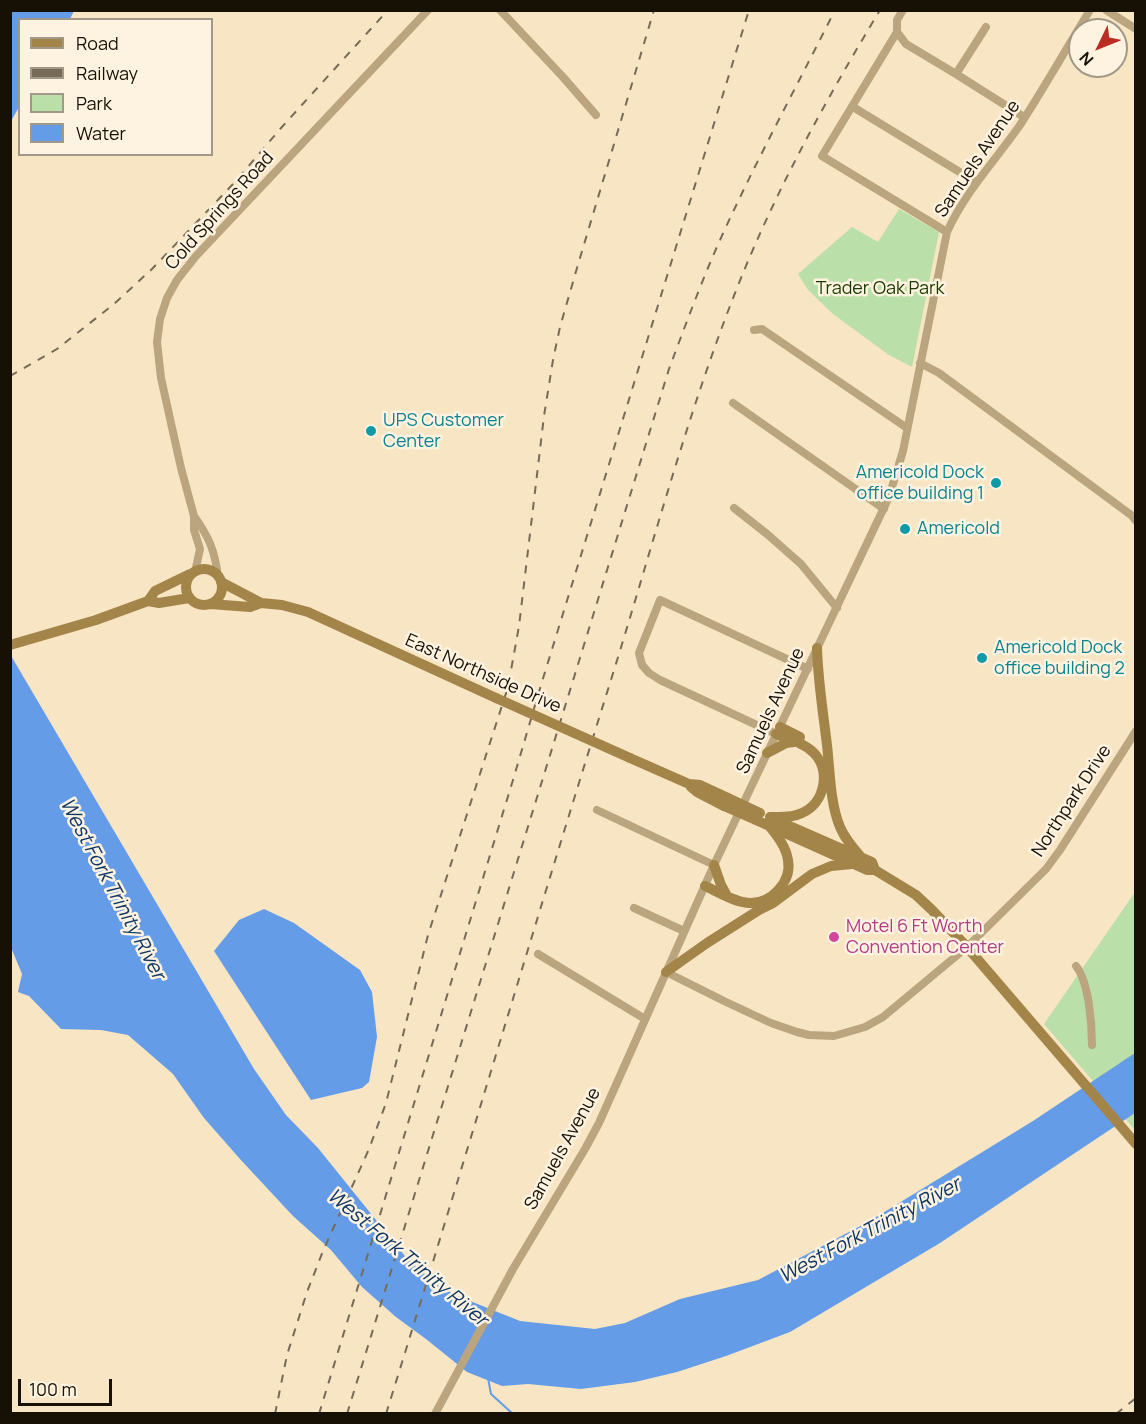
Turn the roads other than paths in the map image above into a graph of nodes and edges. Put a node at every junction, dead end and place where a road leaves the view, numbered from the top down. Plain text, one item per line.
1 (428, 10) edge
2 (500, 10) edge
3 (903, 10) edge
4 (1090, 10) edge
5 (1106, 10) edge
6 (986, 27) dead end
7 (897, 28) junction
8 (1136, 29) edge
9 (956, 74) junction
10 (853, 107) junction
11 (596, 115) dead end
12 (1024, 117) junction
13 (976, 182) junction
14 (947, 231) junction
15 (754, 330) dead end
16 (920, 363) junction
17 (734, 403) dead end
18 (907, 429) junction
19 (734, 508) dead end
20 (884, 509) junction
21 (194, 516) junction
22 (1136, 521) edge
23 (193, 572) junction
24 (220, 579) junction
25 (189, 598) junction
26 (148, 601) junction
27 (261, 603) junction
28 (210, 604) junction
29 (837, 608) junction
30 (10, 645) edge
31 (818, 648) junction
32 (808, 669) junction
33 (778, 731) junction
34 (1136, 731) edge
35 (796, 742) junction
36 (767, 753) junction
37 (828, 759) junction
38 (597, 810) dead end
39 (764, 819) junction
40 (858, 860) junction
41 (714, 865) junction
42 (704, 888) junction
43 (728, 896) junction
44 (634, 908) dead end
45 (759, 910) junction
46 (684, 931) junction
47 (967, 947) junction
48 (538, 954) dead end
49 (1076, 966) dead end
50 (666, 972) junction
51 (645, 1020) junction
52 (1092, 1045) dead end
53 (1136, 1144) edge
54 (435, 1413) edge

1 - 21 street, Cold Springs Road
2 - 11 street
3 - 7 street
4 - 12 street, Samuels Avenue
5 - 8 street
6 - 9 street
7 - 9 street
7 - 10 street
9 - 12 street
10 - 13 street
10 - 14 street
12 - 13 street, Samuels Avenue
13 - 14 street, Samuels Avenue
14 - 16 street, Samuels Avenue
15 - 18 street
16 - 18 street, Samuels Avenue
16 - 22 street
17 - 20 street
18 - 20 street, Samuels Avenue
19 - 29 street
20 - 29 street, Samuels Avenue
21 - 23 street, Cold Springs Road
21 - 24 street, Cold Springs Road
23 - 24 street
23 - 25 street
23 - 26 street
24 - 27 street, East Northside Drive
24 - 28 street
25 - 26 street
25 - 28 street
26 - 30 street
27 - 28 street, East Northside Drive
27 - 39 street, East Northside Drive, bridge
29 - 31 street, Samuels Avenue
31 - 32 street, Samuels Avenue
31 - 37 street
32 - 33 street, Samuels Avenue
32 - 33 street
33 - 35 street
33 - 36 street, Samuels Avenue
33 - 37 street
34 - 47 street, Northpark Drive
35 - 36 street
35 - 39 street
36 - 41 street, Samuels Avenue
37 - 40 street
38 - 41 street
39 - 40 street, East Northside Drive
39 - 43 street
40 - 45 street
40 - 47 street, East Northside Drive
41 - 42 street, Samuels Avenue
41 - 43 street
42 - 43 street
42 - 45 street
42 - 46 street, Samuels Avenue
44 - 46 street
45 - 50 street
46 - 50 street, Samuels Avenue
47 - 50 street, Northpark Drive
47 - 53 street, East Northside Drive
48 - 51 street
49 - 52 street
50 - 51 street, Samuels Avenue
51 - 54 street, Samuels Avenue

